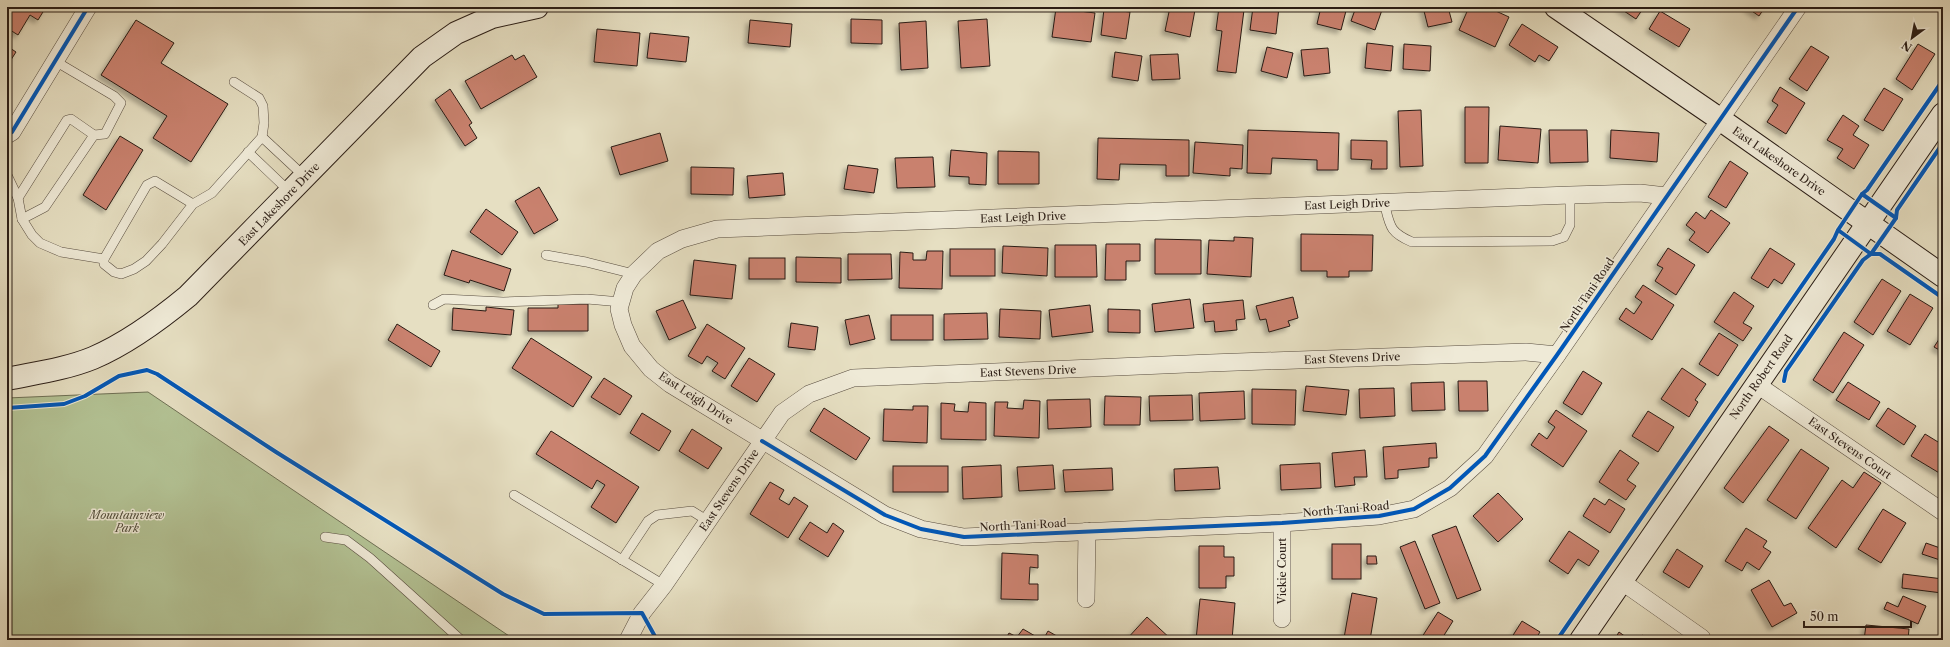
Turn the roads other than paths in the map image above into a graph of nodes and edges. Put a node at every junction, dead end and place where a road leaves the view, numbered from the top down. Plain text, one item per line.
1 (88, 7) edge
2 (537, 7) edge
3 (1556, 7) edge
4 (1798, 7) edge
5 (489, 12) edge
6 (55, 61) junction
7 (234, 82) dead end
8 (1943, 114) edge
9 (1721, 120) junction
10 (94, 135) junction
11 (7, 136) edge
12 (262, 137) junction
13 (248, 152) junction
14 (7, 175) edge
15 (305, 177) junction
16 (290, 192) junction
17 (1570, 195) junction
18 (1666, 196) junction
19 (18, 198) junction
20 (1384, 202) junction
21 (193, 204) junction
22 (22, 219) junction
23 (1867, 224) junction
24 (546, 256) dead end
25 (104, 259) junction
26 (634, 274) junction
27 (1943, 276) edge
28 (621, 302) junction
29 (433, 306) dead end
30 (1557, 355) junction
31 (7, 379) edge
32 (1756, 384) junction
33 (762, 441) junction
34 (514, 495) dead end
35 (1943, 512) edge
36 (708, 521) junction
37 (1282, 523) junction
38 (1087, 531) junction
39 (325, 537) dead end
40 (622, 560) junction
41 (1621, 581) junction
42 (664, 585) junction
43 (1086, 599) dead end
44 (1282, 619) dead end
45 (1702, 638) dead end
46 (461, 640) edge
47 (628, 640) edge
48 (1581, 640) edge

1 - 6 street
2 - 5 main road, East Lakeshore Drive
3 - 9 main road, East Lakeshore Drive
4 - 9 street, North Tani Road
5 - 15 main road, East Lakeshore Drive
6 - 10 lane
6 - 11 street
7 - 12 lane
8 - 23 main road, North Robert Road
9 - 18 street, North Tani Road
9 - 23 main road, East Lakeshore Drive
10 - 19 lane
10 - 22 lane
12 - 13 lane
12 - 15 lane
13 - 16 lane
13 - 21 lane
14 - 19 lane
15 - 16 main road, East Lakeshore Drive
16 - 31 main road, East Lakeshore Drive
17 - 18 street, East Leigh Drive
17 - 20 street, East Leigh Drive
17 - 20 lane
18 - 30 street, North Tani Road
19 - 22 lane
20 - 26 street, East Leigh Drive
21 - 25 lane
21 - 25 lane
22 - 25 lane
23 - 27 main road, East Lakeshore Drive
23 - 32 main road, North Robert Road
24 - 26 lane
26 - 28 street, East Leigh Drive
28 - 29 lane
28 - 33 street, East Leigh Drive
30 - 33 street, East Stevens Drive
30 - 37 street, North Tani Road
32 - 35 street, East Stevens Court
32 - 41 main road, North Robert Road
33 - 36 street, East Stevens Drive
33 - 38 street, North Tani Road
34 - 40 lane
36 - 40 lane
36 - 42 street, East Stevens Drive
37 - 38 street, North Tani Road
37 - 44 street, Vickie Court
38 - 43 street
39 - 46 lane
40 - 42 lane
41 - 45 street
41 - 48 main road, North Robert Road
42 - 47 street, East Stevens Drive

